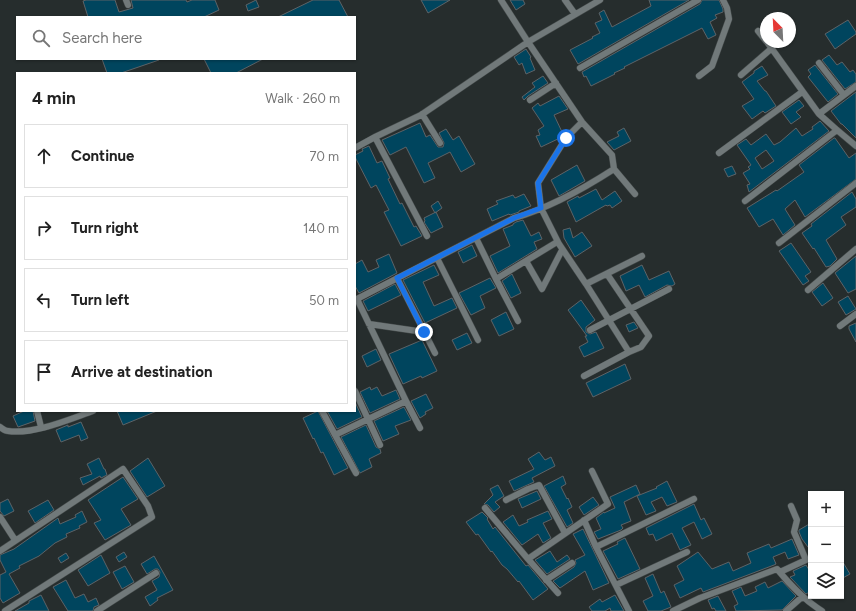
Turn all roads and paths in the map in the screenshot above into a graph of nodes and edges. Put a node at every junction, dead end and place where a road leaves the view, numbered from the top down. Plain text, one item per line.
1 (500, 0) edge
2 (565, 0) edge
3 (600, 0) edge
4 (698, 0) edge
5 (723, 0) edge
6 (575, 14) junction
7 (758, 30) dead end
8 (760, 33) edge
9 (528, 42) junction
10 (772, 48) joint
11 (819, 63) dead end
12 (580, 68) dead end
13 (741, 75) dead end
14 (700, 76) dead end
15 (556, 83) junction
16 (856, 86) edge
17 (802, 92) junction
18 (844, 95) junction
19 (530, 100) dead end
20 (422, 114) junction
21 (819, 114) junction
22 (582, 122) junction
23 (837, 130) junction
24 (375, 137) junction
25 (440, 144) dead end
26 (856, 146) edge
27 (356, 147) edge
28 (719, 153) dead end
29 (614, 169) junction
30 (855, 187) edge
31 (635, 194) dead end
32 (745, 201) dead end
33 (541, 208) junction
34 (427, 236) dead end
35 (476, 238) junction
36 (557, 242) junction
37 (779, 243) dead end
38 (562, 250) junction
39 (856, 250) edge
40 (642, 256) dead end
41 (437, 258) junction
42 (526, 260) junction
43 (607, 274) junction
44 (397, 278) junction
45 (496, 279) junction
46 (586, 284) junction
47 (669, 288) dead end
48 (808, 290) dead end
49 (356, 300) edge
50 (630, 308) junction
51 (856, 314) edge
52 (608, 320) junction
53 (518, 321) dead end
54 (369, 324) junction
55 (840, 326) dead end
56 (590, 330) dead end
57 (424, 332) junction
58 (478, 340) dead end
59 (629, 352) junction
60 (434, 353) dead end
61 (584, 376) dead end
62 (356, 393) edge
63 (406, 401) junction
64 (37, 412) edge
65 (88, 412) edge
66 (323, 412) edge
67 (367, 419) junction
68 (0, 427) edge
69 (41, 427) junction
70 (420, 428) dead end
71 (335, 435) junction
72 (380, 445) dead end
73 (592, 471) dead end
74 (356, 473) dead end
75 (694, 499) dead end
76 (506, 500) dead end
77 (791, 506) dead end
78 (485, 508) dead end
79 (0, 517) edge
80 (584, 520) junction
81 (565, 533) junction
82 (15, 540) junction
83 (596, 548) junction
84 (0, 551) edge
85 (687, 552) dead end
86 (528, 559) junction
87 (572, 563) dead end
88 (780, 572) junction
89 (156, 573) dead end
90 (546, 580) junction
91 (616, 585) junction
92 (558, 593) dead end
93 (802, 597) junction
94 (5, 611) edge
95 (98, 611) edge
96 (629, 611) edge
97 (673, 611) edge
98 (786, 611) edge
99 (822, 611) edge

1 - 9 street
2 - 6 street
3 - 6 street
4 - 12 street
5 - 14 street
6 - 9 street
7 - 8 street
9 - 15 street
9 - 20 street
10 - 13 street
10 - 17 street
11 - 18 street
15 - 19 street
15 - 22 street
16 - 18 street
17 - 21 street
17 - 28 street
18 - 21 street
20 - 24 street
20 - 25 street
21 - 23 street
22 - 29 street
22 - 33 street
23 - 26 street
23 - 32 street
24 - 27 street
24 - 34 street
29 - 31 street
29 - 33 street
30 - 37 street
33 - 35 street
33 - 36 street
35 - 41 street
35 - 45 street
36 - 38 street
36 - 42 street
38 - 42 street
38 - 46 street
39 - 48 street
40 - 43 street
41 - 44 street
41 - 58 street
42 - 45 street
43 - 46 street
43 - 50 street
44 - 49 street
44 - 57 street
45 - 53 street
46 - 52 street
47 - 50 street
49 - 54 street
50 - 52 street
50 - 59 street
51 - 55 street
52 - 56 street
52 - 59 street
54 - 57 street
54 - 63 street
57 - 60 street
59 - 61 street
62 - 67 street
63 - 67 street
63 - 70 street
64 - 69 street
65 - 69 street
66 - 71 street
67 - 71 street
67 - 72 street
68 - 69 street
71 - 74 street
73 - 80 street
75 - 83 street
76 - 81 street
77 - 88 street
78 - 86 street
79 - 82 street
80 - 81 street
80 - 83 street
81 - 86 street
82 - 84 street
82 - 94 street
83 - 91 street
85 - 91 street
86 - 90 street
87 - 90 street
88 - 93 street
88 - 97 street
89 - 95 street
90 - 92 street
91 - 96 street
93 - 98 street
93 - 99 street

